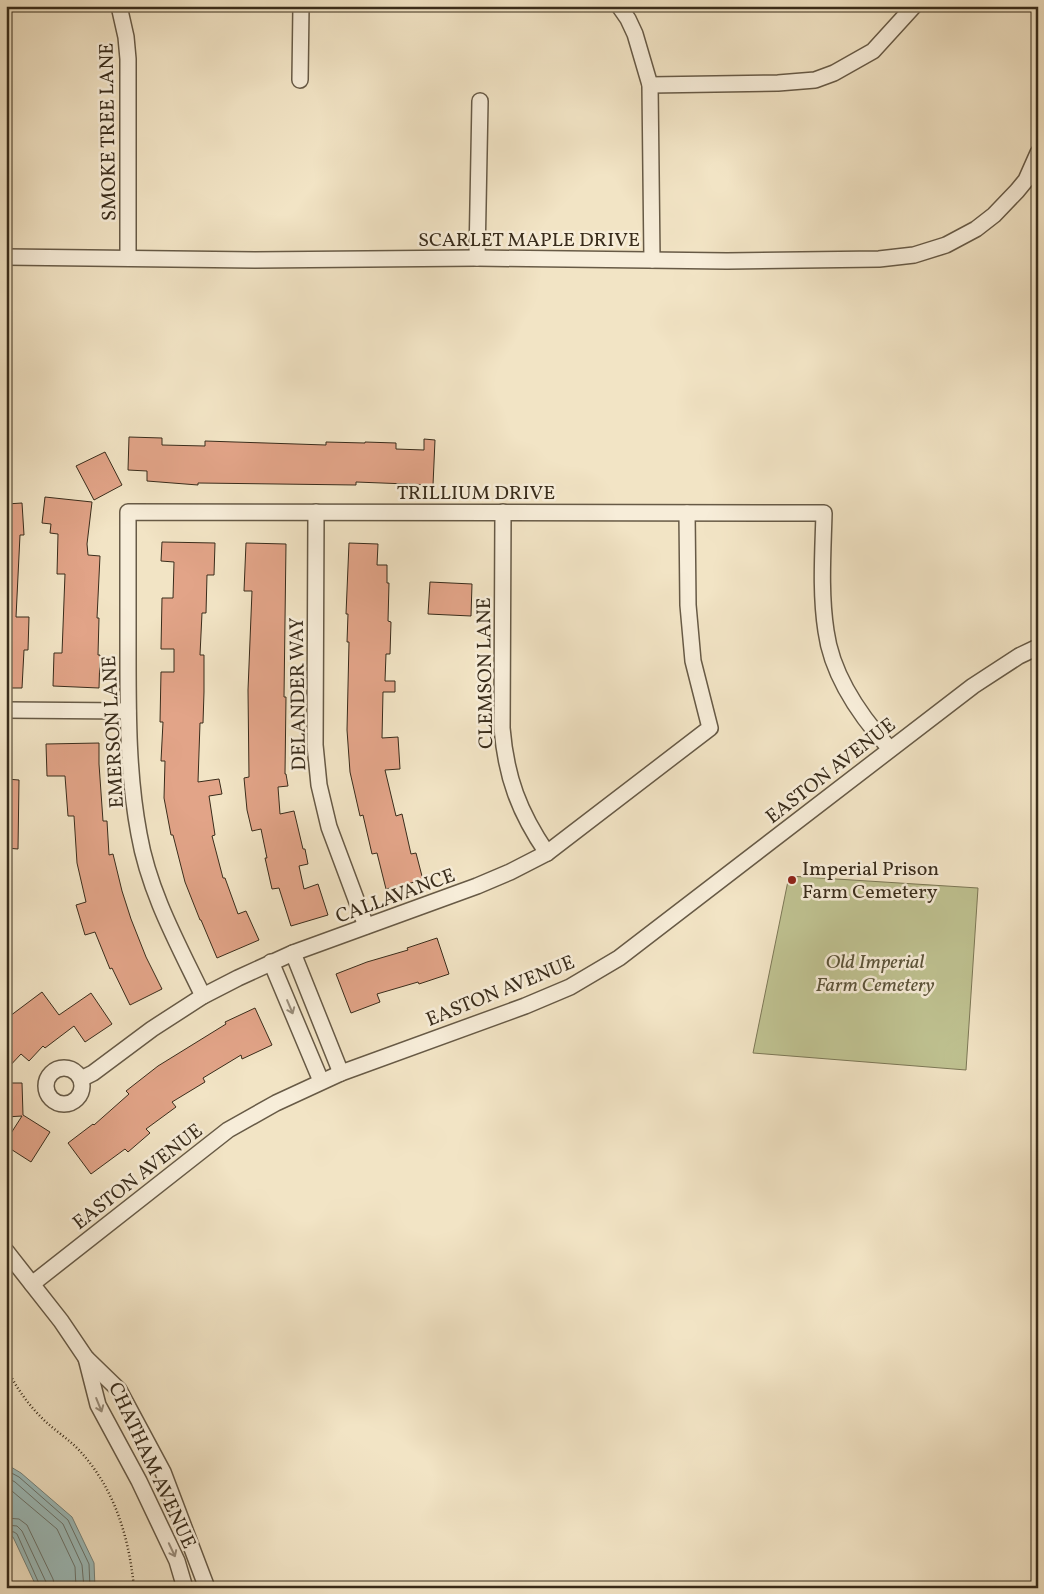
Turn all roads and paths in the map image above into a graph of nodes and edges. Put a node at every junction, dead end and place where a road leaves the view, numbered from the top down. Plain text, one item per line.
1 (119, 6) edge
2 (301, 6) edge
3 (619, 6) edge
4 (914, 6) edge
5 (300, 80) dead end
6 (650, 85) junction
7 (480, 101) dead end
8 (1038, 153) edge
9 (1032, 183) edge
10 (6, 257) edge
11 (128, 258) junction
12 (478, 258) junction
13 (652, 260) junction
14 (128, 512) joint
15 (316, 512) junction
16 (503, 512) junction
17 (687, 512) junction
18 (1038, 647) edge
19 (6, 710) edge
20 (128, 711) junction
21 (890, 749) junction
22 (547, 853) junction
23 (366, 926) junction
24 (293, 953) junction
25 (272, 962) junction
26 (203, 996) junction
27 (341, 1073) junction
28 (81, 1079) dead end
29 (321, 1081) junction
30 (6, 1251) edge
31 (32, 1284) junction
32 (86, 1358) junction
33 (6, 1366) edge
34 (134, 1588) edge
35 (185, 1588) edge
36 (207, 1588) edge

1 - 11 street, SMOKE TREE LANE
2 - 5 street
3 - 6 street
4 - 6 street
6 - 13 street
7 - 12 street
8 - 9 street, SCARLET MAPLE DRIVE
9 - 13 street, SCARLET MAPLE DRIVE
10 - 11 street, SCARLET MAPLE DRIVE
11 - 12 street, SCARLET MAPLE DRIVE
12 - 13 street, SCARLET MAPLE DRIVE
14 - 15 street, TRILLIUM DRIVE
14 - 20 street, EMERSON LANE
15 - 16 street, TRILLIUM DRIVE
15 - 23 street, DELANDER WAY
16 - 17 street, TRILLIUM DRIVE
16 - 22 street, CLEMSON LANE
17 - 21 street, TRILLIUM DRIVE
17 - 22 street, CALLAVANCE
18 - 21 street, EASTON AVENUE
19 - 20 street
20 - 26 street, EMERSON LANE
21 - 27 street, EASTON AVENUE
22 - 23 street, CALLAVANCE
23 - 24 street, CALLAVANCE
24 - 25 street, CALLAVANCE
24 - 27 street
25 - 26 street, CALLAVANCE
25 -> 29 street
26 - 28 street, CALLAVANCE
27 - 29 street, EASTON AVENUE
29 - 31 street, EASTON AVENUE
30 - 31 street, CHATHAM AVENUE
31 - 32 street, CHATHAM AVENUE
32 -> 35 street, CHATHAM AVENUE
32 - 36 street, CHATHAM AVENUE
33 - 34 path

